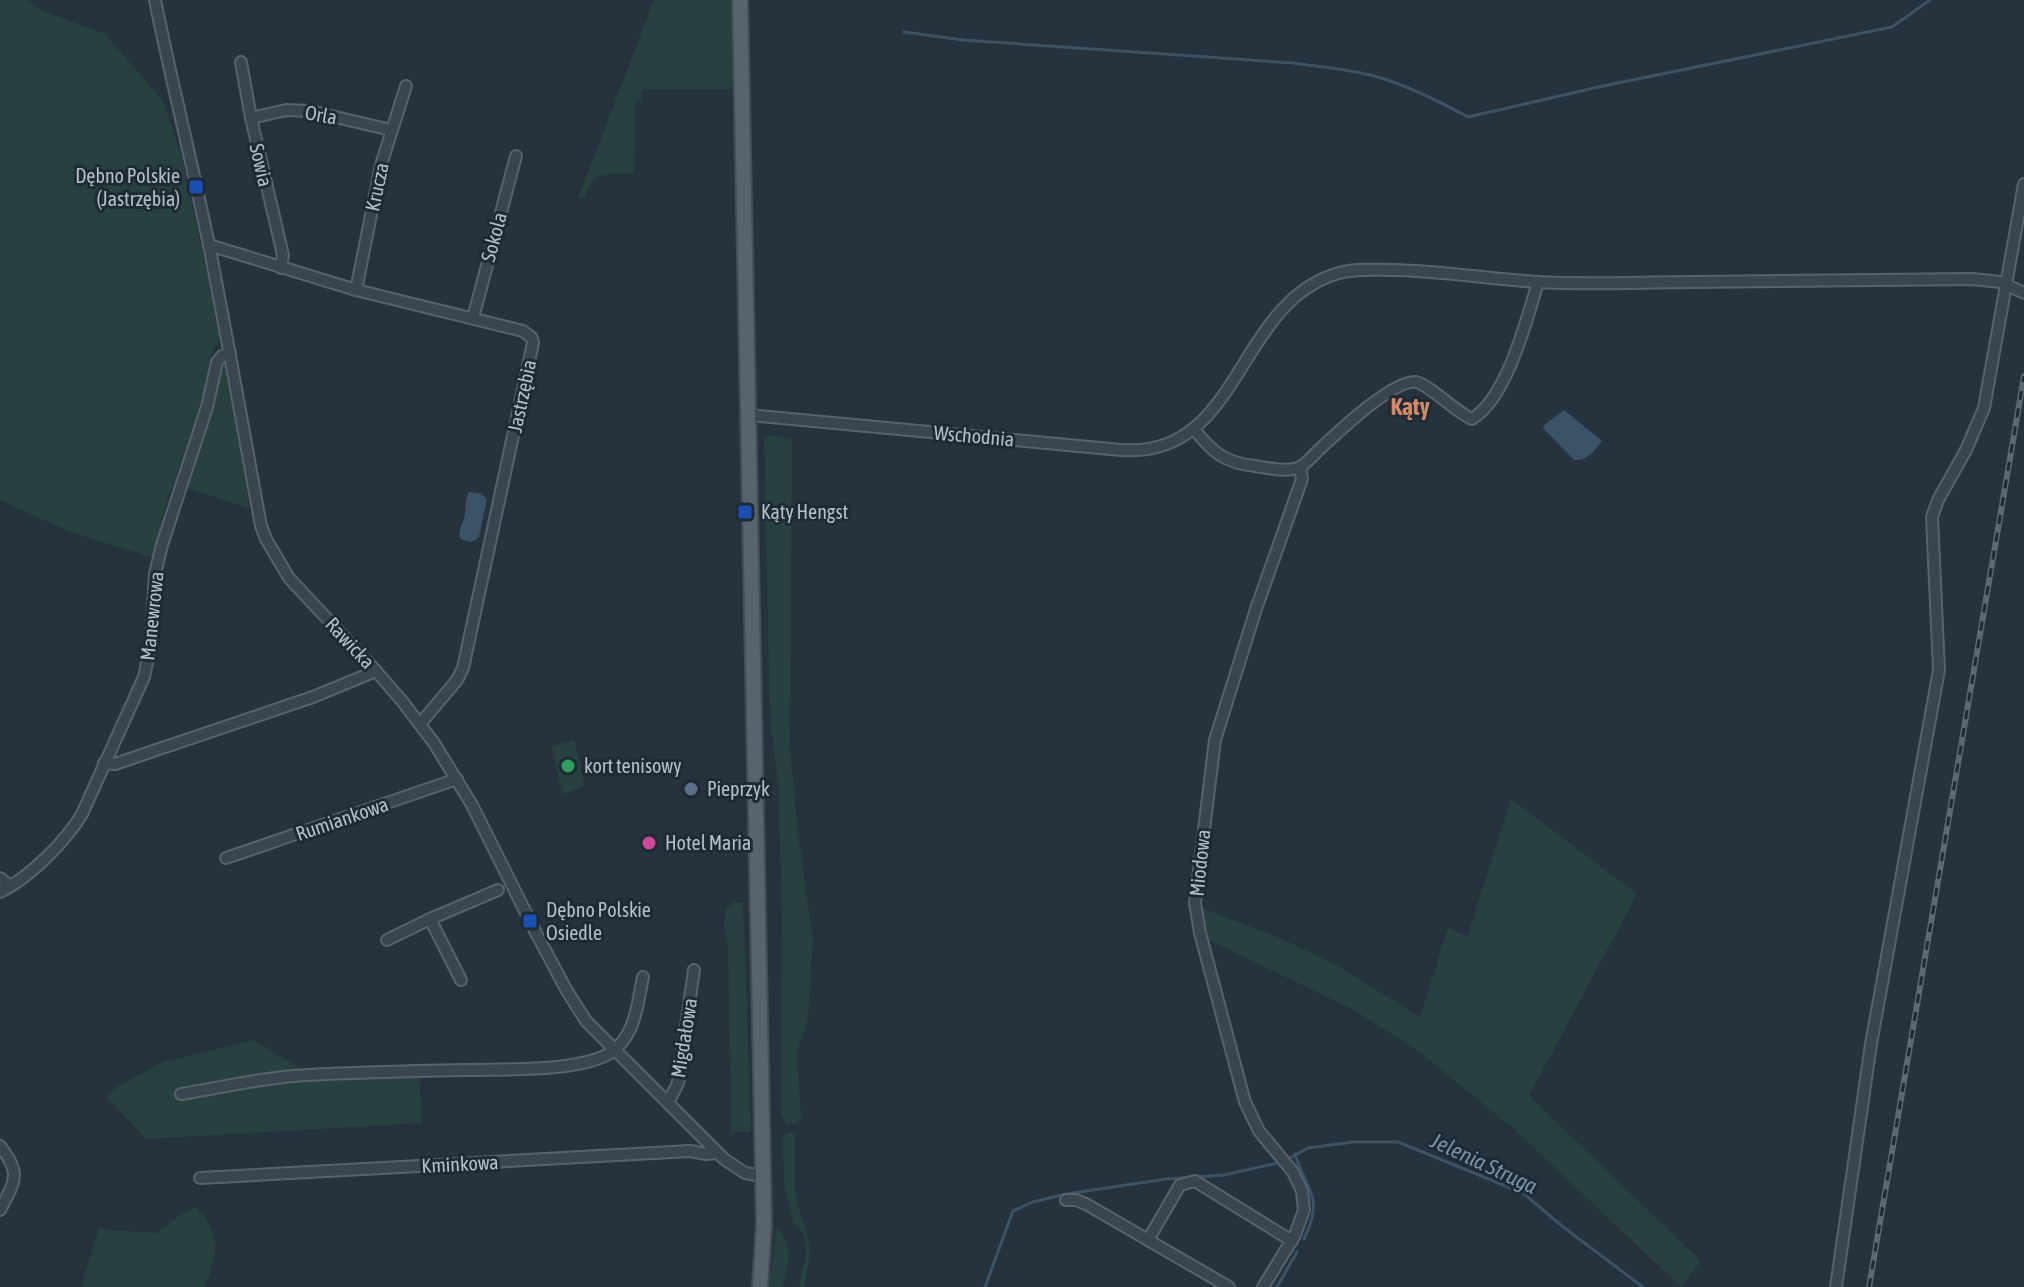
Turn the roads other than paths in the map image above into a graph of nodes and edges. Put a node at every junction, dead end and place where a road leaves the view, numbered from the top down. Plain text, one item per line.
1 (155, 0) edge
2 (740, 0) edge
3 (241, 62) dead end
4 (406, 86) dead end
5 (251, 118) junction
6 (391, 130) junction
7 (516, 156) dead end
8 (2024, 184) edge
9 (209, 245) junction
10 (281, 268) junction
11 (1538, 282) junction
12 (2005, 284) junction
13 (356, 290) junction
14 (2024, 293) edge
15 (473, 318) junction
16 (230, 353) junction
17 (749, 415) junction
18 (1194, 429) junction
19 (1300, 467) junction
20 (376, 671) junction
21 (420, 724) junction
22 (104, 763) junction
23 (457, 779) junction
24 (226, 858) dead end
25 (0, 878) edge
26 (498, 890) dead end
27 (4, 892) edge
28 (430, 919) junction
29 (387, 940) dead end
30 (694, 970) dead end
31 (643, 977) dead end
32 (461, 980) dead end
33 (614, 1050) junction
34 (181, 1094) dead end
35 (668, 1103) junction
36 (0, 1146) edge
37 (718, 1153) junction
38 (762, 1176) junction
39 (200, 1178) dead end
40 (1066, 1200) dead end
41 (0, 1210) edge
42 (1148, 1240) junction
43 (1292, 1241) junction
44 (760, 1287) edge
45 (1229, 1287) edge
46 (1263, 1287) edge
47 (1836, 1287) edge

1 - 9 street, Rawicka
2 - 17 main road
3 - 5 street, Sowia
4 - 6 street, Krucza
5 - 6 street, Orla
5 - 10 street, Sowia
6 - 13 street, Krucza
7 - 15 street, Sokola
8 - 12 street
9 - 10 street, Jastrzębia
9 - 16 street, Rawicka
10 - 13 street, Jastrzębia
11 - 12 street
11 - 18 street
11 - 19 street
12 - 14 street
12 - 47 street
13 - 15 street, Jastrzębia
15 - 21 street, Jastrzębia
16 - 20 street, Rawicka
16 - 22 street, Manewrowa
17 - 18 street, Wschodnia
17 - 38 main road
18 - 19 street
19 - 43 street, Miodowa
20 - 21 street, Rawicka
20 - 22 street
21 - 23 street, Rawicka
22 - 27 street, Manewrowa
23 - 24 street, Rumiankowa
23 - 33 street, Rawicka
25 - 27 street
26 - 28 street
28 - 29 street
28 - 32 street
30 - 35 street, Migdałowa
31 - 33 street
33 - 34 street
33 - 35 street, Rawicka
35 - 37 street, Rawicka
36 - 41 street
37 - 38 street, Rawicka
37 - 39 street, Kminkowa
38 - 44 main road
40 - 42 street
42 - 43 street
42 - 45 street
43 - 46 street, Miodowa

